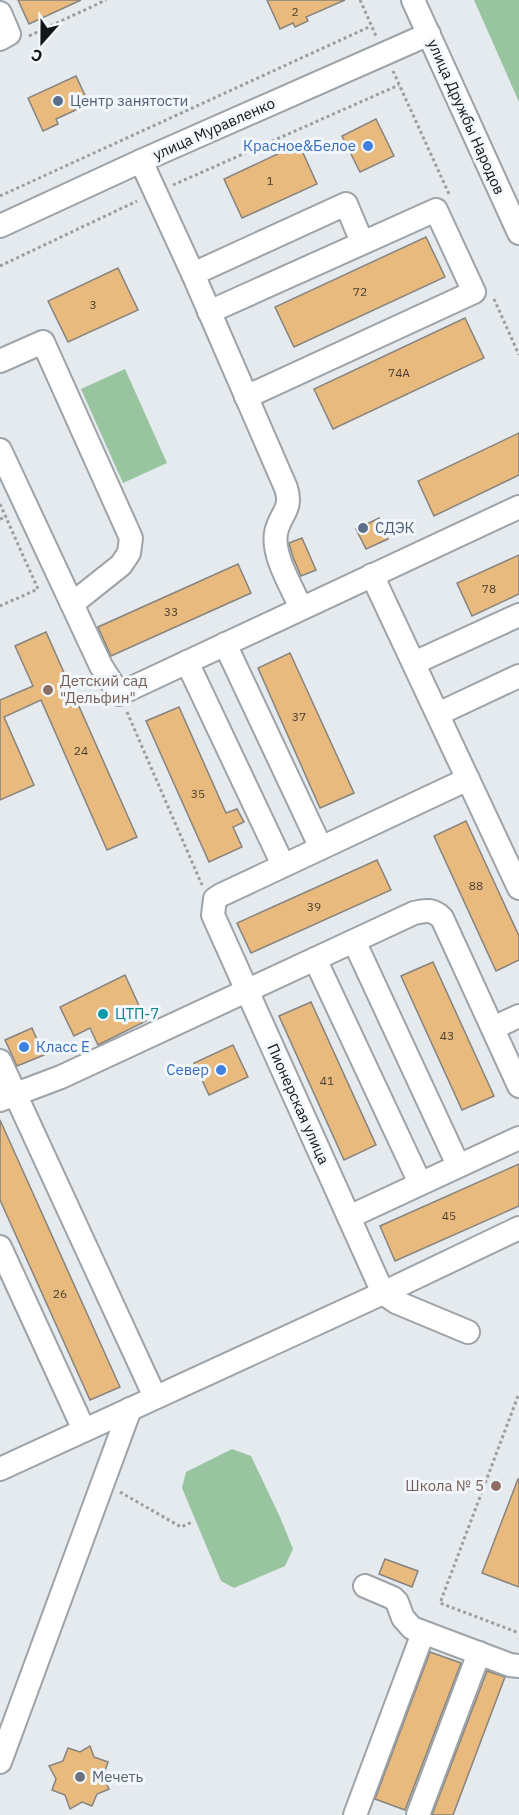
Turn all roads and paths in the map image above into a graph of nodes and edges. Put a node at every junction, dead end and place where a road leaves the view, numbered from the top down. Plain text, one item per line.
1 (106, 0) edge
2 (360, 0) edge
3 (413, 0) edge
4 (0, 13) edge
5 (371, 26) junction
6 (429, 34) junction
7 (11, 39) edge
8 (384, 54) junction
9 (399, 85) junction
10 (141, 161) junction
11 (156, 193) junction
12 (448, 194) dead end
13 (0, 196) edge
14 (0, 226) edge
15 (519, 233) edge
16 (362, 242) junction
17 (0, 266) edge
18 (193, 274) junction
19 (492, 294) dead end
20 (209, 312) junction
21 (519, 355) edge
22 (0, 361) edge
23 (246, 397) junction
24 (0, 450) edge
25 (0, 504) edge
26 (519, 507) edge
27 (6, 517) junction
28 (0, 519) edge
29 (372, 575) junction
30 (72, 604) junction
31 (0, 606) edge
32 (301, 608) junction
33 (519, 615) edge
34 (225, 644) junction
35 (187, 662) junction
36 (414, 663) junction
37 (519, 676) edge
38 (119, 694) junction
39 (438, 714) junction
40 (468, 779) junction
41 (321, 848) junction
42 (283, 865) junction
43 (516, 876) edge
44 (213, 915) junction
45 (354, 941) junction
46 (315, 959) junction
47 (247, 991) junction
48 (519, 1016) edge
49 (493, 1028) junction
50 (0, 1061) edge
51 (519, 1086) edge
52 (8, 1097) edge
53 (519, 1138) edge
54 (458, 1165) junction
55 (420, 1183) junction
56 (349, 1216) junction
57 (519, 1228) edge
58 (0, 1247) edge
59 (383, 1293) junction
60 (468, 1332) dead end
61 (518, 1396) edge
62 (155, 1397) junction
63 (130, 1409) junction
64 (84, 1430) junction
65 (0, 1469) edge
66 (103, 1482) junction
67 (192, 1522) dead end
68 (365, 1586) dead end
69 (423, 1633) junction
70 (519, 1633) edge
71 (479, 1653) junction
72 (519, 1666) edge
73 (0, 1762) edge
74 (355, 1815) edge
75 (418, 1815) edge

1 - 7 path
2 - 5 path
3 - 6 street, улица Дружбы Народов
4 - 7 street
5 - 8 path
5 - 13 path
6 - 8 street, улица Муравленко
6 - 15 street, улица Дружбы Народов
8 - 9 path
8 - 10 street, улица Муравленко
9 - 11 path
9 - 12 path
10 - 11 street
10 - 14 street, улица Муравленко
11 - 17 path
11 - 18 street
16 - 18 street
16 - 20 street
16 - 23 street
18 - 20 street
19 - 21 path
20 - 23 street
22 - 30 street
23 - 32 street
24 - 30 street
25 - 27 path
26 - 29 street
27 - 28 path
27 - 31 path
29 - 32 street
29 - 36 street
30 - 38 street
32 - 34 street
33 - 36 street
34 - 35 street
34 - 41 street
35 - 38 street
35 - 42 street
36 - 39 street
37 - 39 street
38 - 44 path
39 - 40 street
40 - 41 street
40 - 43 street
41 - 42 street
42 - 44 street
44 - 47 street, Пионерская улица
45 - 46 street
45 - 49 street
45 - 54 street
46 - 47 street
46 - 55 street
47 - 52 street
47 - 56 street, Пионерская улица
48 - 49 street
49 - 51 street
50 - 52 street
52 - 62 street
53 - 54 street
54 - 55 street
55 - 56 street
56 - 59 street, Пионерская улица
57 - 59 street
58 - 64 street
59 - 60 street
59 - 62 street
61 - 70 path
62 - 63 street
63 - 64 street
63 - 66 street
64 - 65 street
66 - 67 path
66 - 73 street
68 - 69 street
69 - 71 street
69 - 74 street
71 - 72 street
71 - 75 street

